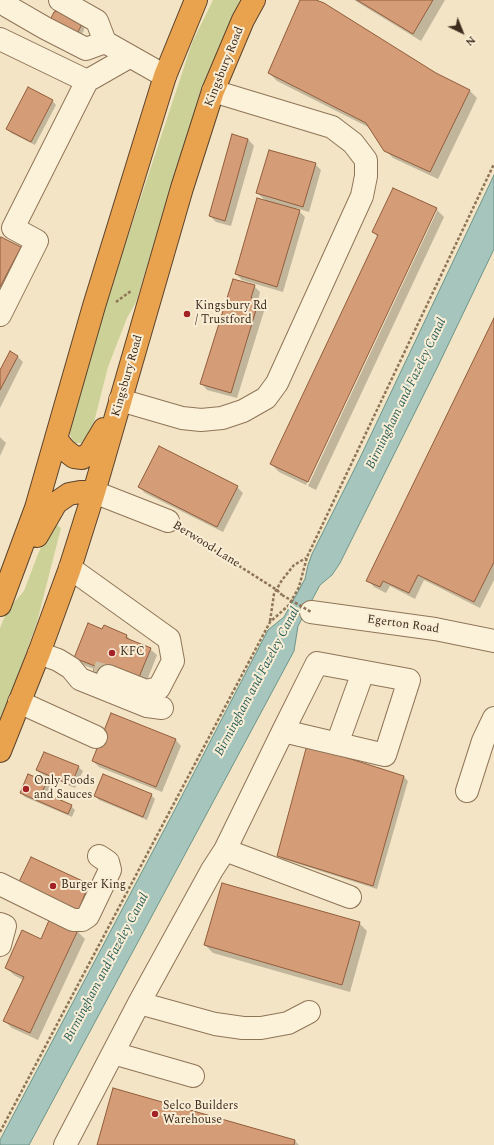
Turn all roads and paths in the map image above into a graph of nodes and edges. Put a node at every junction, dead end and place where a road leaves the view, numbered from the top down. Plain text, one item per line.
1 (0, 0) edge
2 (60, 0) edge
3 (196, 0) edge
4 (254, 0) edge
5 (0, 39) edge
6 (105, 42) junction
7 (129, 57) junction
8 (165, 76) junction
9 (87, 81) junction
10 (214, 90) junction
11 (494, 164) edge
12 (154, 287) junction
13 (94, 306) junction
14 (0, 315) edge
15 (120, 400) junction
16 (57, 440) junction
17 (94, 492) junction
18 (168, 521) joint
19 (307, 557) junction
20 (70, 568) junction
21 (277, 590) junction
22 (4, 596) edge
23 (311, 612) joint
24 (270, 622) junction
25 (494, 641) edge
26 (39, 653) junction
27 (70, 668) junction
28 (363, 672) junction
29 (19, 702) junction
30 (162, 708) dead end
31 (494, 718) edge
32 (283, 731) junction
33 (96, 737) dead end
34 (337, 744) junction
35 (0, 751) edge
36 (468, 791) dead end
37 (225, 850) junction
38 (99, 856) dead end
39 (0, 884) edge
40 (350, 897) dead end
41 (0, 924) edge
42 (0, 945) edge
43 (139, 1003) junction
44 (309, 1012) dead end
45 (113, 1053) junction
46 (193, 1076) dead end
47 (0, 1132) edge
48 (65, 1145) edge

1 - 6 street
2 - 6 street
3 - 8 highway
4 - 10 highway, Kingsbury Road
5 - 9 street
6 - 7 street
7 - 8 street
7 - 9 street
8 - 13 highway
9 - 14 street
10 - 12 highway, Kingsbury Road
10 - 15 street
11 - 19 path
12 - 13 path
12 - 15 highway, Kingsbury Road
13 - 16 highway
15 - 16 highway
15 - 17 highway, Kingsbury Road
16 - 22 highway
17 - 18 street, Berwood Lane
17 - 20 highway, Kingsbury Road
17 - 22 highway
18 - 21 path, Berwood Lane
19 - 21 path
19 - 24 path
20 - 26 highway, Kingsbury Road
20 - 27 street
21 - 23 path, Berwood Lane, bridge
21 - 24 path
23 - 25 street, Egerton Road
24 - 47 path
26 - 27 street
26 - 29 highway, Kingsbury Road
27 - 30 street
28 - 32 street
28 - 34 street
28 - 34 street
29 - 33 street
29 - 35 highway, Kingsbury Road
31 - 36 street
32 - 34 street
32 - 37 street
37 - 40 street
37 - 43 street
38 - 39 street
41 - 42 street
43 - 44 street
43 - 45 street
45 - 46 street
45 - 48 street

